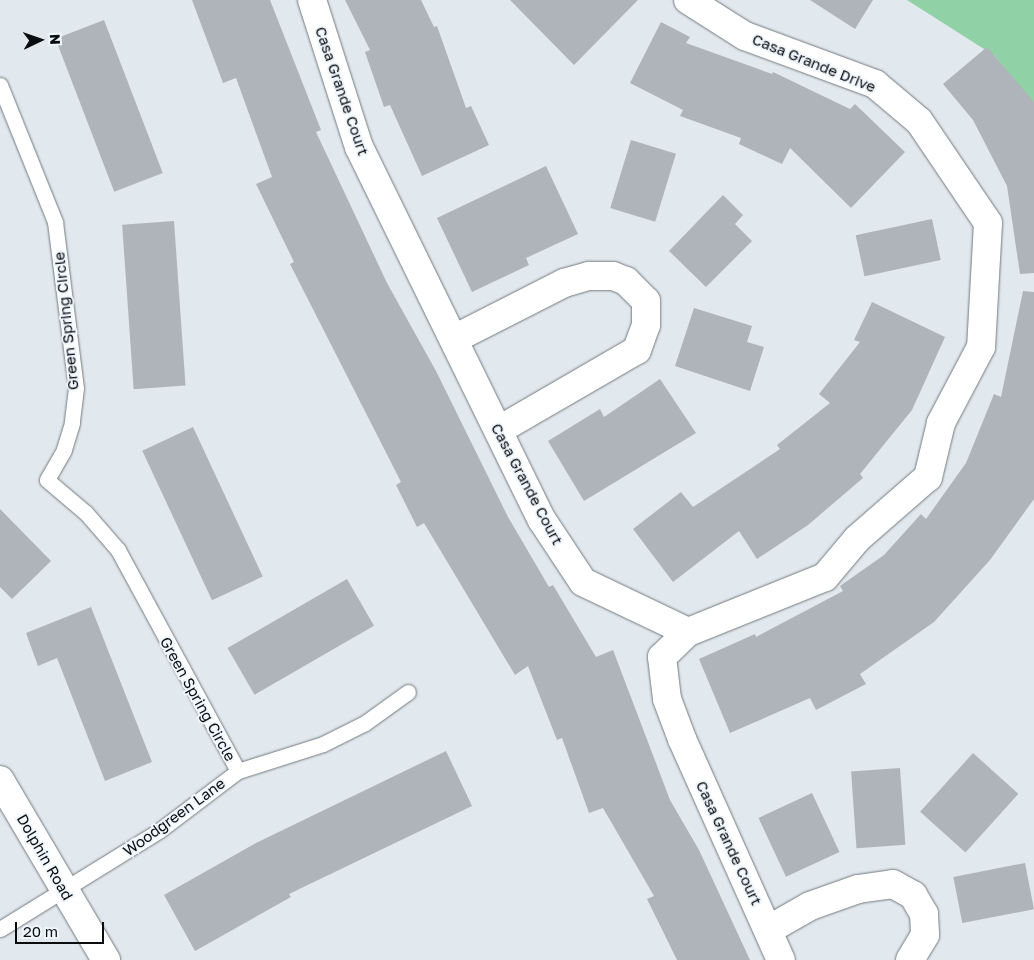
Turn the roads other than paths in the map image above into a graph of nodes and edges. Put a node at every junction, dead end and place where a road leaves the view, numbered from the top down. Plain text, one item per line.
1 (312, 0) edge
2 (688, 0) edge
3 (0, 86) edge
4 (454, 339) junction
5 (499, 430) junction
6 (688, 632) junction
7 (408, 692) dead end
8 (238, 771) junction
9 (0, 780) edge
10 (63, 887) junction
11 (0, 929) edge
12 (768, 930) junction
13 (106, 960) edge
14 (781, 960) edge
15 (910, 960) edge

1 - 4 street, Casa Grande Court
2 - 6 street, Casa Grande Drive
3 - 8 lane, Green Spring Circle
4 - 5 street, Casa Grande Court
4 - 5 street
5 - 6 street, Casa Grande Court
6 - 12 street, Casa Grande Court
7 - 8 lane, Woodgreen Lane
8 - 10 lane, Woodgreen Lane
9 - 10 street, Dolphin Road
10 - 11 lane, Woodgreen Lane
10 - 13 street, Dolphin Road
12 - 14 street, Casa Grande Court
12 - 15 street

